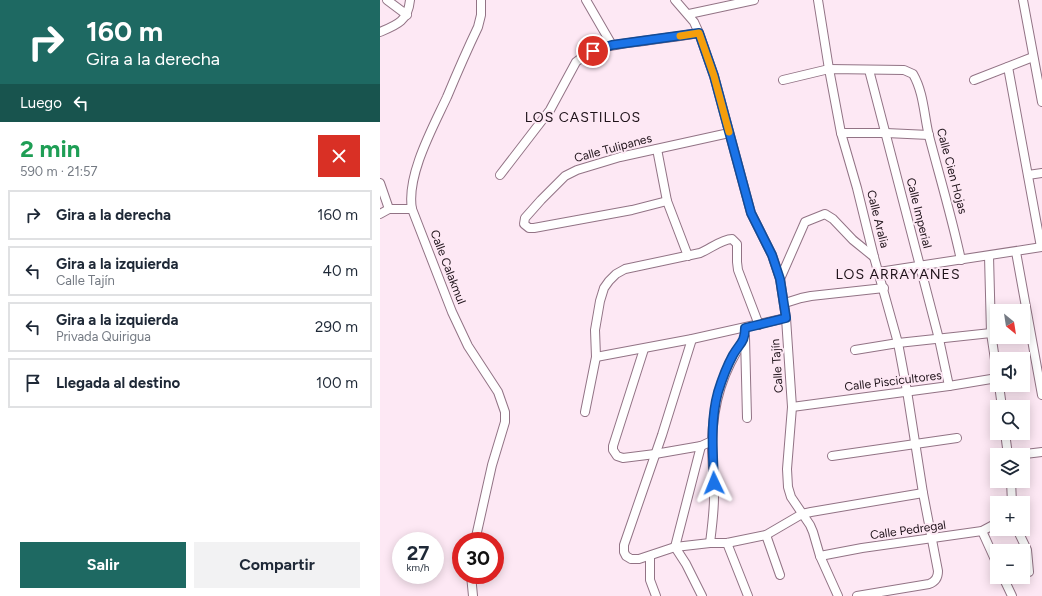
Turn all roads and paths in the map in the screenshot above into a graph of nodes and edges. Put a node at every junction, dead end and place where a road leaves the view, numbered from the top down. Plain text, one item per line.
1 (387, 0) edge
2 (410, 0) edge
3 (481, 0) edge
4 (586, 0) edge
5 (675, 0) edge
6 (754, 0) edge
7 (818, 0) edge
8 (1023, 0) edge
9 (689, 14) junction
10 (407, 15) junction
11 (380, 32) edge
12 (699, 33) junction
13 (612, 45) junction
14 (1033, 57) junction
15 (1008, 67) junction
16 (829, 69) junction
17 (869, 70) junction
18 (783, 80) dead end
19 (974, 80) dead end
20 (1042, 102) edge
21 (729, 133) junction
22 (841, 133) junction
23 (886, 133) junction
24 (929, 135) junction
25 (657, 149) junction
26 (1042, 173) edge
27 (500, 174) dead end
28 (1028, 175) junction
29 (380, 183) edge
30 (667, 201) junction
31 (389, 209) junction
32 (412, 209) junction
33 (380, 214) edge
34 (1042, 247) edge
35 (1016, 252) junction
36 (688, 256) junction
37 (989, 256) junction
38 (874, 257) junction
39 (961, 260) junction
40 (920, 266) junction
41 (879, 272) junction
42 (780, 279) junction
43 (884, 288) junction
44 (785, 303) junction
45 (990, 304) edge
46 (786, 318) junction
47 (759, 324) junction
48 (745, 328) junction
49 (990, 333) edge
50 (745, 338) junction
51 (692, 339) junction
52 (939, 339) junction
53 (898, 343) junction
54 (644, 349) junction
55 (855, 350) dead end
56 (596, 357) junction
57 (990, 379) edge
58 (949, 386) junction
59 (908, 391) junction
60 (1042, 395) edge
61 (792, 407) junction
62 (585, 412) dead end
63 (747, 418) dead end
64 (957, 438) dead end
65 (712, 441) junction
66 (916, 443) junction
67 (701, 446) junction
68 (1042, 452) edge
69 (1030, 453) edge
70 (655, 454) junction
71 (832, 456) dead end
72 (923, 493) junction
73 (802, 514) junction
74 (990, 527) edge
75 (982, 531) junction
76 (477, 532) edge
77 (766, 535) junction
78 (932, 538) junction
79 (710, 543) junction
80 (727, 543) junction
81 (675, 547) junction
82 (990, 549) edge
83 (650, 556) junction
84 (820, 556) junction
85 (780, 575) dead end
86 (472, 584) edge
87 (1006, 584) edge
88 (473, 596) edge
89 (656, 596) edge
90 (702, 596) edge
91 (748, 596) edge
92 (838, 596) edge
93 (857, 596) edge
94 (1012, 596) edge

1 - 10 street
2 - 10 street
3 - 32 street, Calle Calakmul
4 - 13 street
5 - 9 street, Calle Tajín
6 - 9 street
7 - 16 street, Calle Aralia
8 - 14 street
9 - 12 street, Calle Tajín
10 - 11 street
12 - 13 street
12 - 21 street, Calle Tajín
13 - 27 street
14 - 15 street
14 - 20 street
15 - 19 street
15 - 28 street
16 - 17 street
16 - 18 street
16 - 22 street, Calle Aralia
17 - 23 street, Calle Imperial
17 - 24 street, Calle Cien Hojas
21 - 25 street, Calle Tulipanes
21 - 42 street, Calle Tajín
22 - 23 street
22 - 38 street, Calle Aralia
23 - 24 street
23 - 40 street, Calle Imperial
24 - 39 street, Calle Cien Hojas
25 - 30 street
25 - 30 street, Calle Tulipanes
26 - 28 street
28 - 34 street
29 - 31 street
30 - 36 street
31 - 32 street
31 - 33 street
32 - 76 street, Calle Calakmul
34 - 35 street
35 - 37 street
35 - 60 street
36 - 47 street
36 - 56 street
37 - 39 street
37 - 45 street
38 - 41 street, Calle Aralia
38 - 42 street
39 - 40 street
40 - 41 street
40 - 52 street, Calle Imperial
41 - 43 street, Calle Aralia
42 - 44 street, Calle Tajín
43 - 44 street
43 - 53 street, Calle Aralia
44 - 46 street, Calle Tajín
46 - 47 street
46 - 61 street, Calle Tajín
47 - 48 street
48 - 50 street
48 - 51 street
49 - 52 street
50 - 63 street
50 - 65 street
51 - 54 street
51 - 70 street
52 - 53 street
52 - 58 street, Calle Imperial
53 - 55 street
53 - 59 street, Calle Aralia
54 - 56 street
54 - 70 street
56 - 62 street
57 - 58 street, Calle Piscicultores
58 - 59 street, Calle Piscicultores
59 - 61 street, Calle Piscicultores
59 - 66 street, Calle Aralia
61 - 73 street, Calle Tajín
64 - 66 street
65 - 67 street
65 - 79 street
66 - 71 street
66 - 72 street, Calle Aralia
67 - 70 street
67 - 81 street
68 - 69 street
70 - 83 street
72 - 73 street
72 - 78 street, Calle Aralia
73 - 77 street
73 - 84 street, Calle Tajín
74 - 75 street, Calle Pedregal
75 - 78 street, Calle Pedregal
75 - 82 street
77 - 80 street
77 - 85 street
78 - 84 street, Calle Pedregal
78 - 93 street, Calle Aralia
79 - 80 street
79 - 81 street
80 - 91 street
81 - 83 street
81 - 90 street
83 - 89 street
84 - 92 street, Calle Tajín
86 - 88 street
87 - 94 street

